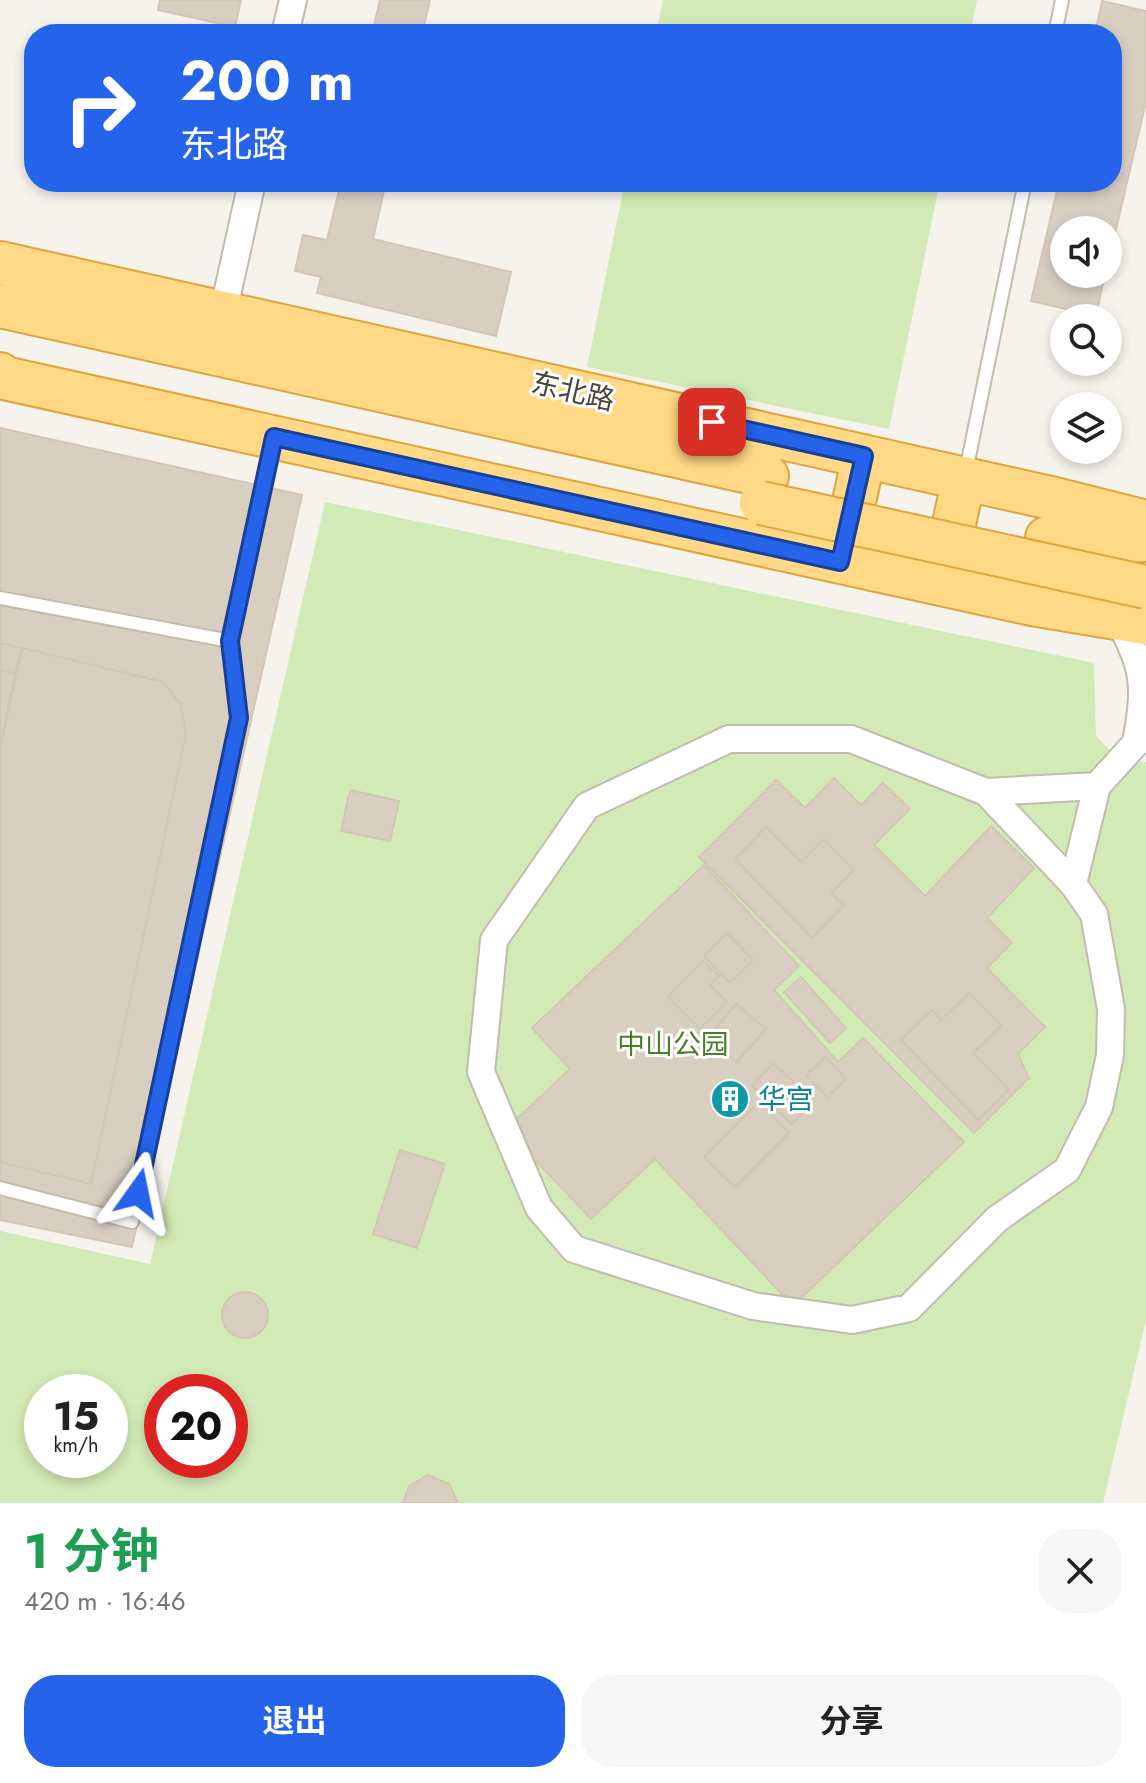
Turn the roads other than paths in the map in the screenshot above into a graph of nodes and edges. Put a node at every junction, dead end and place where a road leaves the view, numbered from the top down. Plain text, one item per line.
1 (293, 0) edge
2 (1062, 0) edge
3 (287, 24) edge
4 (1057, 24) edge
5 (250, 192) edge
6 (1023, 192) edge
7 (0, 263) edge
8 (0, 306) edge
9 (223, 313) junction
10 (0, 335) edge
11 (2, 376) edge
12 (274, 437) junction
13 (864, 456) junction
14 (964, 478) junction
15 (764, 490) junction
16 (1146, 522) edge
17 (1047, 538) junction
18 (1146, 540) edge
19 (1146, 559) edge
20 (840, 562) junction
21 (941, 584) junction
22 (1146, 587) edge
23 (0, 598) edge
24 (1132, 621) edge
25 (230, 641) junction
26 (1141, 740) edge
27 (1097, 786) junction
28 (986, 792) junction
29 (1073, 884) junction
30 (0, 1188) edge

1 - 3 street
2 - 4 lane
5 - 9 street
6 - 14 lane
7 - 9 highway, 东北路
8 - 15 highway, 东北路
9 - 13 highway, 东北路
10 - 15 highway, 东北路
11 - 12 highway
12 - 20 highway
12 - 25 lane
13 - 14 highway, 东北路
13 - 20 highway
14 - 16 highway, 东北路
14 - 21 highway
15 - 17 highway, 东北路
15 - 22 highway, 东北路, bridge
17 - 18 highway
17 - 19 highway, 东北路
20 - 21 highway
21 - 24 highway
23 - 25 lane
24 - 26 street
25 - 30 lane
26 - 27 street
27 - 28 street
27 - 29 street
28 - 29 street
28 - 29 street

